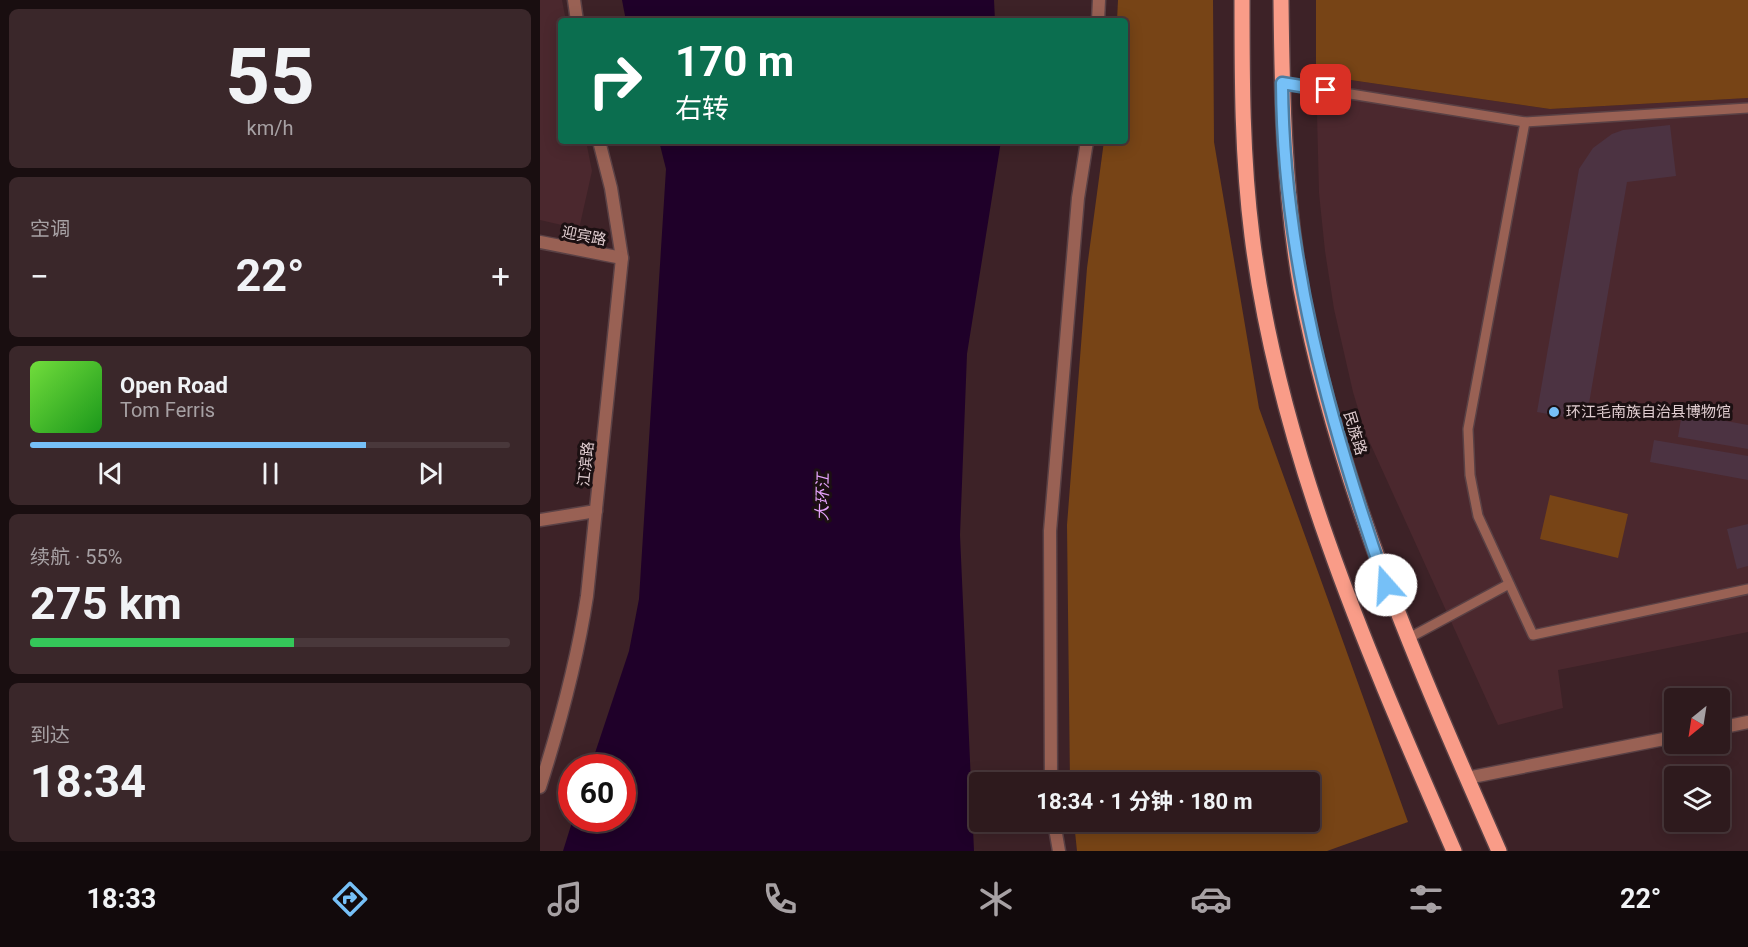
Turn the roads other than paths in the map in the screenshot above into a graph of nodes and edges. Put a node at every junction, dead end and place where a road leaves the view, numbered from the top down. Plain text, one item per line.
1 (574, 0) edge
2 (1100, 0) edge
3 (1242, 0) edge
4 (1281, 0) edge
5 (577, 18) edge
6 (1098, 18) edge
7 (1282, 83) junction
8 (1748, 108) edge
9 (1525, 122) junction
10 (600, 144) edge
11 (1087, 144) edge
12 (540, 242) edge
13 (622, 258) junction
14 (596, 511) junction
15 (540, 520) edge
16 (1509, 584) junction
17 (1748, 589) edge
18 (1407, 639) junction
19 (1748, 722) edge
20 (1730, 726) edge
21 (1664, 739) edge
22 (1052, 772) edge
23 (1467, 778) junction
24 (540, 787) edge
25 (1056, 832) edge
26 (1059, 851) edge
27 (1454, 851) edge
28 (1498, 851) edge

1 - 5 street
2 - 6 street
3 - 27 main road
4 - 7 main road, 民族路
7 - 9 lane
7 - 18 main road, 民族路
8 - 9 lane
9 - 16 lane
10 - 13 street, 江滨路
11 - 22 street
12 - 13 street, 迎宾路
13 - 14 street, 江滨路
14 - 15 street
14 - 24 street, 江滨路
16 - 17 lane
16 - 18 lane
18 - 23 main road, 民族路
19 - 20 street
21 - 23 street
23 - 28 main road, 民族路
25 - 26 street

